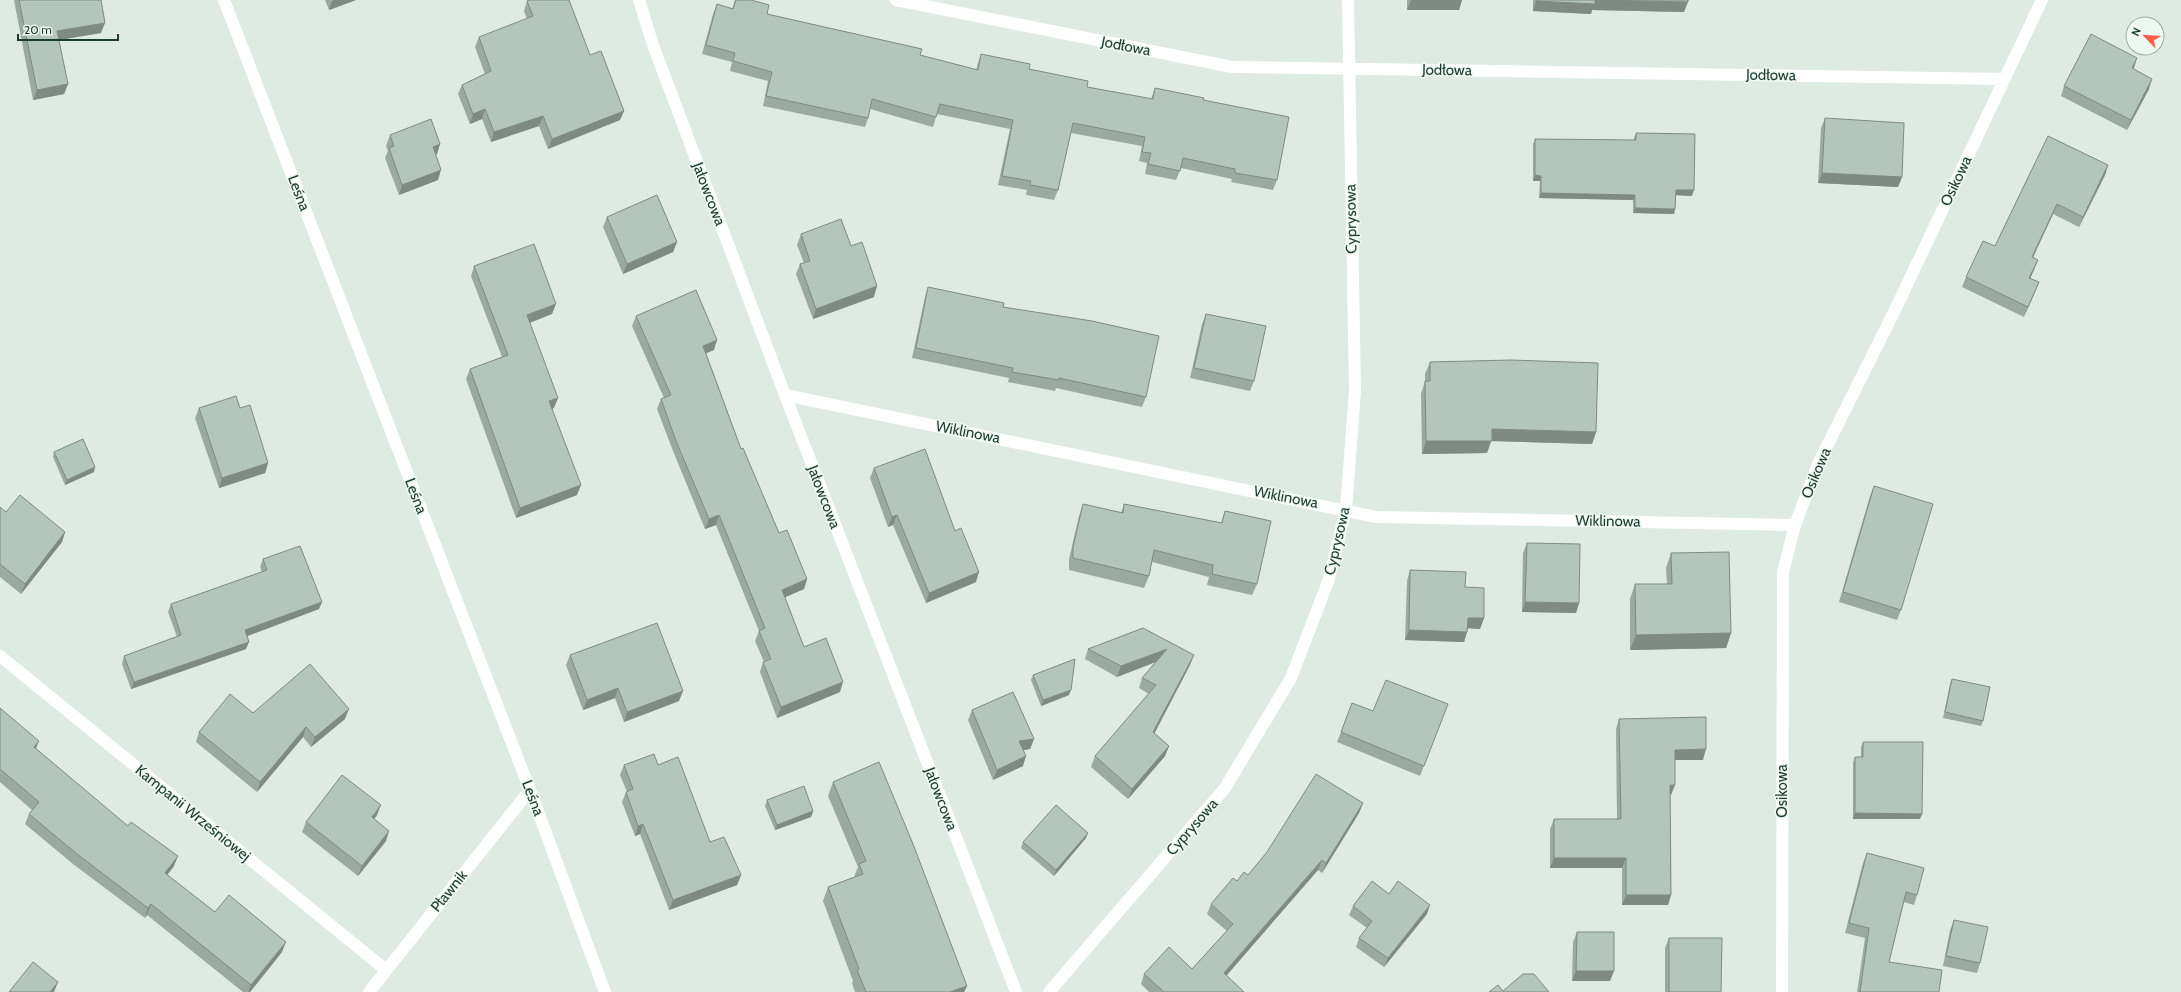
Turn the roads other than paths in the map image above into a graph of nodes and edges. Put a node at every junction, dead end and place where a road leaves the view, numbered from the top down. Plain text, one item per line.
1 (224, 0) edge
2 (639, 0) edge
3 (896, 0) edge
4 (1348, 0) edge
5 (2042, 0) edge
6 (1348, 68) junction
7 (2005, 79) junction
8 (784, 395) junction
9 (1346, 509) junction
10 (1795, 525) junction
11 (0, 656) edge
12 (530, 790) junction
13 (386, 970) junction
14 (369, 992) edge
15 (606, 992) edge
16 (1016, 992) edge
17 (1049, 992) edge
18 (1782, 992) edge

1 - 12 street, Leśna
2 - 8 street, Jałowcowa
3 - 6 street, Jodłowa
4 - 6 street, Cyprysowa
5 - 7 street, Osikowa
6 - 7 street, Jodłowa
6 - 9 street, Cyprysowa
7 - 10 street, Osikowa
8 - 9 street, Wiklinowa
8 - 16 street, Jałowcowa
9 - 10 street, Wiklinowa
9 - 17 street, Cyprysowa
10 - 18 street, Osikowa
11 - 13 street, Kampanii Wrześniowej
12 - 13 street, Pławnik
12 - 15 street, Leśna
13 - 14 street, Pławnik

